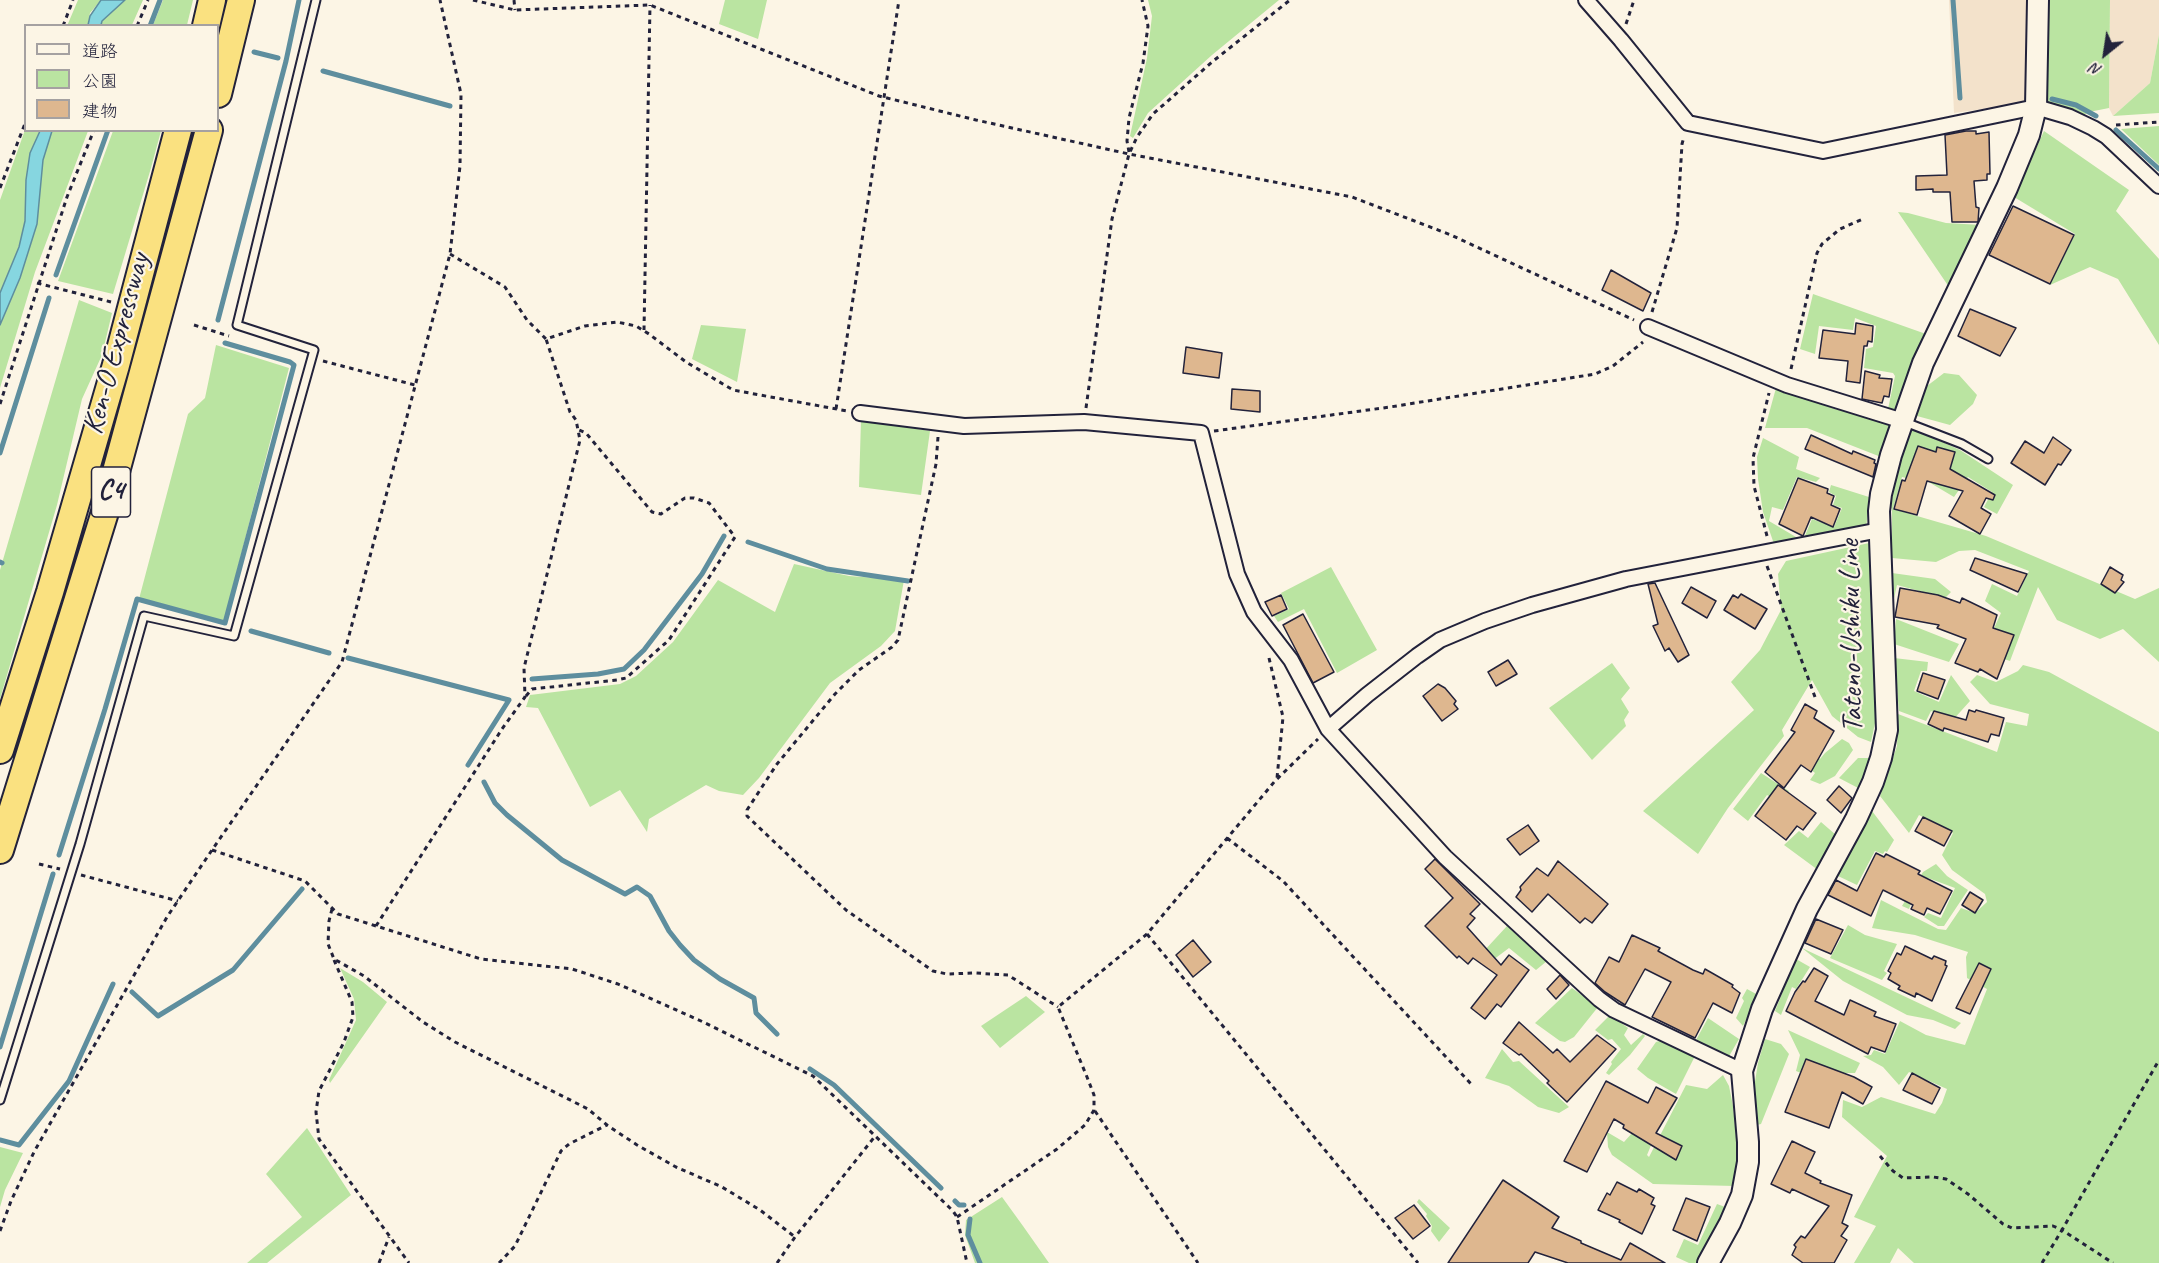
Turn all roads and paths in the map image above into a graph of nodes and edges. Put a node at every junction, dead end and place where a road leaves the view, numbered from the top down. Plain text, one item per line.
1 (74, 0) edge
2 (148, 0) edge
3 (212, 0) edge
4 (241, 0) edge
5 (316, 0) edge
6 (440, 0) edge
7 (473, 0) edge
8 (514, 0) edge
9 (899, 0) edge
10 (1142, 0) edge
11 (1290, 0) edge
12 (1586, 0) edge
13 (1634, 0) edge
14 (2038, 0) edge
15 (650, 5) junction
16 (515, 10) junction
17 (64, 24) edge
18 (138, 24) edge
19 (206, 24) edge
20 (1621, 40) junction
21 (219, 90) edge
22 (885, 98) junction
23 (2036, 107) junction
24 (2159, 122) edge
25 (1688, 123) junction
26 (24, 126) edge
27 (2093, 128) junction
28 (93, 132) edge
29 (177, 132) edge
30 (208, 132) edge
31 (1129, 154) junction
32 (2159, 186) edge
33 (0, 188) edge
34 (1865, 218) dead end
35 (450, 254) junction
36 (38, 283) junction
37 (113, 302) dead end
38 (1651, 328) junction
39 (644, 330) junction
40 (546, 339) junction
41 (1773, 380) junction
42 (1786, 386) junction
43 (0, 404) edge
44 (836, 409) junction
45 (860, 413) joint
46 (1903, 421) junction
47 (1084, 422) junction
48 (939, 423) junction
49 (578, 430) junction
50 (1201, 433) junction
51 (1988, 459) dead end
52 (1880, 530) junction
53 (1768, 552) junction
54 (1265, 626) junction
55 (525, 697) junction
56 (1815, 697) dead end
57 (1328, 729) junction
58 (0, 750) edge
59 (1277, 778) junction
60 (1227, 838) junction
61 (0, 850) edge
62 (212, 850) junction
63 (39, 864) dead end
64 (71, 872) junction
65 (178, 901) junction
66 (333, 908) junction
67 (376, 926) junction
68 (1147, 934) junction
69 (334, 959) junction
70 (1058, 1007) junction
71 (2159, 1060) edge
72 (1742, 1071) junction
73 (1472, 1086) dead end
74 (0, 1100) edge
75 (1095, 1110) junction
76 (607, 1125) junction
77 (876, 1135) junction
78 (1880, 1156) dead end
79 (957, 1217) junction
80 (2062, 1230) junction
81 (0, 1232) edge
82 (389, 1237) junction
83 (795, 1237) junction
84 (379, 1263) edge
85 (409, 1263) edge
86 (498, 1263) edge
87 (777, 1263) edge
88 (967, 1263) edge
89 (1198, 1263) edge
90 (1418, 1263) edge
91 (1708, 1263) edge
92 (2042, 1263) edge
93 (2112, 1263) edge

1 - 17 path
2 - 18 path
3 - 19 highway
4 - 21 highway
5 - 64 lane
6 - 35 path
7 - 16 path
8 - 16 path
9 - 22 path
10 - 31 path
11 - 31 path
12 - 20 street
13 - 20 path
14 - 23 main road, Tateno-Ushiku Line
15 - 16 path
15 - 22 path
15 - 39 path
20 - 25 street
22 - 31 path
22 - 44 path
23 - 25 street
23 - 27 street
23 - 46 main road, Tateno-Ushiku Line
24 - 27 path
25 - 38 path
26 - 33 path
27 - 32 street
28 - 36 path
29 - 58 highway, Ken-O Expressway / C4
30 - 61 highway, Ken-O Expressway / C4
31 - 38 path
31 - 47 path
34 - 42 path
35 - 40 path
35 - 62 path
36 - 37 path
36 - 43 path
38 - 41 street
38 - 50 path
39 - 40 path
39 - 44 path
40 - 49 path
41 - 42 street
41 - 53 path
42 - 46 street
44 - 45 path
45 - 48 street
46 - 51 lane
46 - 52 main road, Tateno-Ushiku Line
47 - 48 street
47 - 50 street
48 - 70 path
49 - 55 path
49 - 55 path
50 - 54 street
52 - 53 street
52 - 72 main road, Tateno-Ushiku Line
53 - 56 path
53 - 57 street
54 - 57 street
54 - 59 path
55 - 67 path
57 - 59 path
57 - 72 street
59 - 60 path
60 - 68 path
60 - 73 path
62 - 65 path
62 - 66 path
63 - 64 path
64 - 65 path
64 - 74 lane
65 - 81 path
66 - 67 path
66 - 69 path
67 - 77 path
68 - 70 path
68 - 90 path
69 - 76 path
69 - 82 path
70 - 75 path
71 - 80 path
72 - 91 main road, Tateno-Ushiku Line
75 - 79 path
75 - 89 path
76 - 83 path
76 - 86 path
77 - 79 path
77 - 83 path
78 - 80 path
79 - 88 path
80 - 92 path
80 - 93 path
82 - 84 path
82 - 85 path
83 - 87 path

